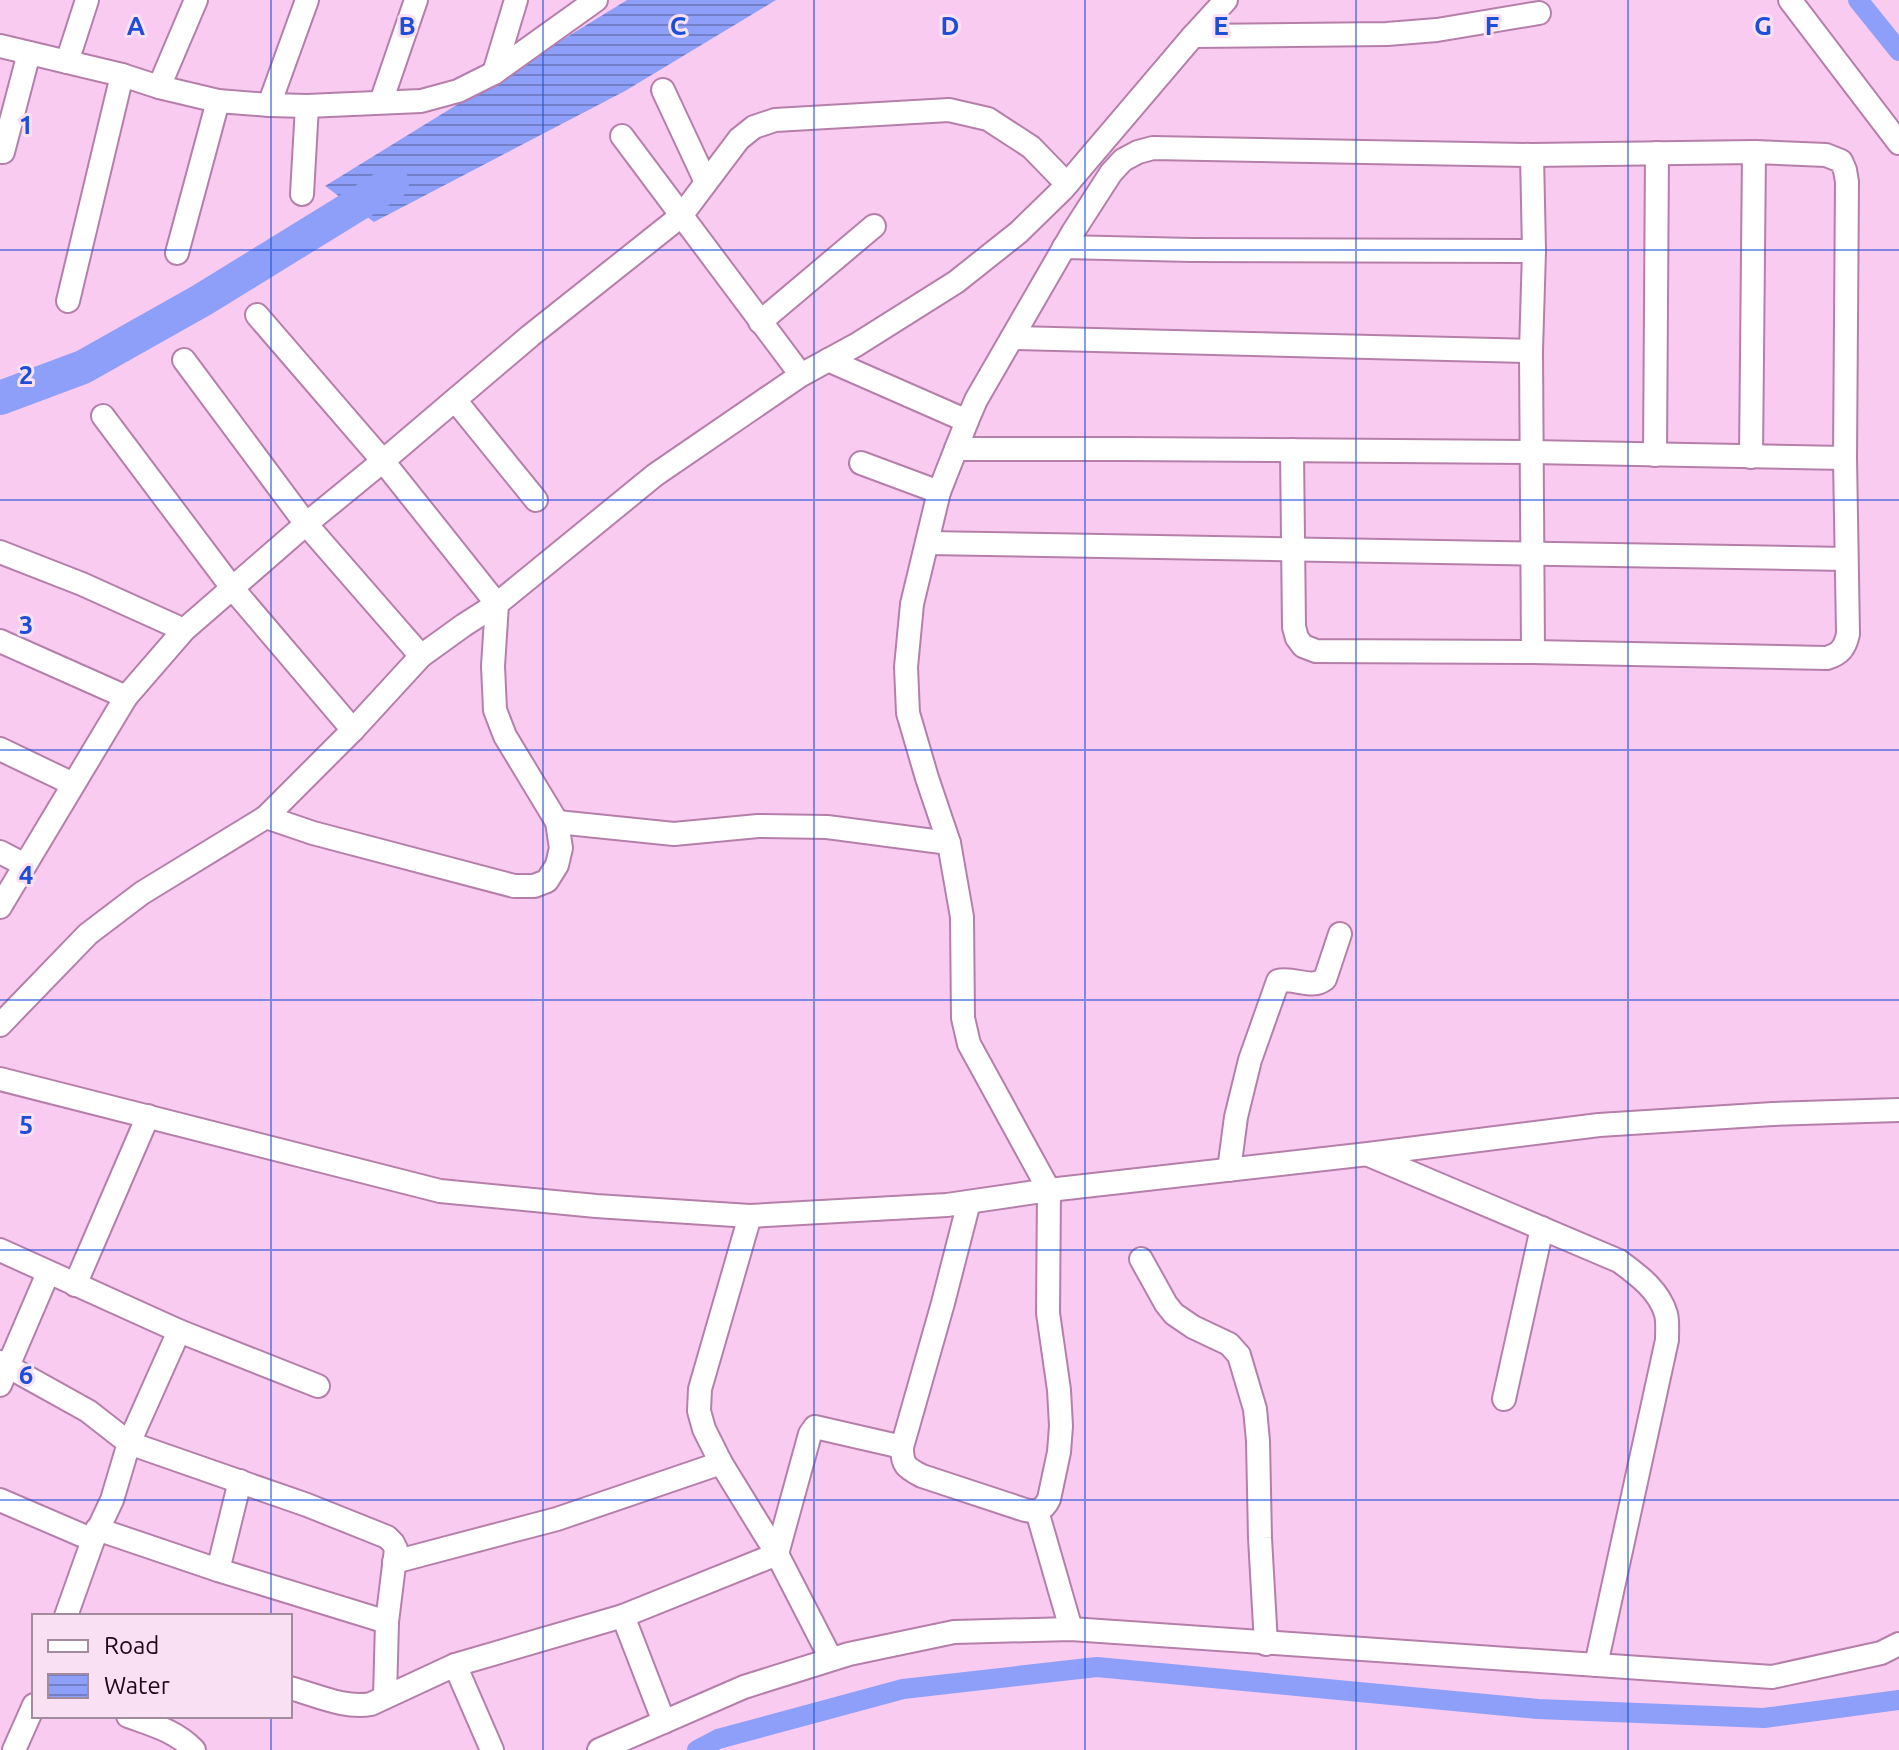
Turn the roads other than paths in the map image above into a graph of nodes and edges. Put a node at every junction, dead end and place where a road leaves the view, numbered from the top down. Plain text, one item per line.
1 (87, 0) edge
2 (196, 0) edge
3 (307, 0) edge
4 (416, 0) edge
5 (516, 0) edge
6 (596, 0) edge
7 (1226, 0) edge
8 (1790, 0) edge
9 (1539, 13) dead end
10 (1193, 36) junction
11 (0, 46) edge
12 (29, 53) junction
13 (67, 62) junction
14 (494, 73) junction
15 (122, 75) junction
16 (159, 87) junction
17 (663, 90) dead end
18 (218, 101) junction
19 (381, 102) junction
20 (269, 105) junction
21 (307, 106) junction
22 (622, 136) dead end
23 (1899, 143) edge
24 (3, 152) dead end
25 (1754, 152) junction
26 (1657, 153) junction
27 (1532, 155) junction
28 (706, 182) junction
29 (1065, 187) junction
30 (302, 194) dead end
31 (1089, 207) junction
32 (681, 216) junction
33 (874, 226) dead end
34 (1064, 247) junction
35 (1534, 251) junction
36 (177, 253) dead end
37 (68, 301) dead end
38 (257, 315) dead end
39 (760, 322) junction
40 (1012, 338) junction
41 (1531, 351) junction
42 (184, 360) dead end
43 (828, 360) junction
44 (801, 375) junction
45 (455, 400) junction
46 (103, 416) dead end
47 (967, 421) junction
48 (956, 449) junction
49 (1292, 450) junction
50 (1531, 452) junction
51 (1655, 455) junction
52 (1751, 457) junction
53 (1845, 458) junction
54 (383, 461) junction
55 (861, 463) dead end
56 (939, 492) junction
57 (536, 500) dead end
58 (306, 524) junction
59 (927, 543) junction
60 (1293, 549) junction
61 (0, 552) edge
62 (1531, 553) junction
63 (1846, 559) junction
64 (233, 589) junction
65 (497, 604) junction
66 (184, 630) junction
67 (0, 641) edge
68 (1533, 652) junction
69 (421, 656) junction
70 (126, 697) junction
71 (353, 730) junction
72 (0, 749) edge
73 (73, 784) junction
74 (266, 817) junction
75 (557, 822) junction
76 (949, 843) junction
77 (0, 852) edge
78 (25, 865) junction
79 (0, 907) edge
80 (1340, 934) dead end
81 (0, 1025) edge
82 (0, 1079) edge
83 (1899, 1110) edge
84 (148, 1116) junction
85 (1368, 1154) junction
86 (1229, 1170) junction
87 (1049, 1190) junction
88 (969, 1202) junction
89 (750, 1216) junction
90 (1542, 1228) junction
91 (0, 1250) edge
92 (1141, 1259) dead end
93 (48, 1273) junction
94 (75, 1285) junction
95 (179, 1331) junction
96 (3, 1371) edge
97 (318, 1386) dead end
98 (1504, 1399) dead end
99 (129, 1443) junction
100 (902, 1447) junction
101 (721, 1463) junction
102 (240, 1481) junction
103 (0, 1500) edge
104 (1037, 1511) junction
105 (95, 1535) junction
106 (777, 1554) junction
107 (394, 1562) junction
108 (218, 1570) junction
109 (67, 1614) edge
110 (623, 1616) junction
111 (387, 1622) junction
112 (1071, 1629) junction
113 (1266, 1644) junction
114 (1899, 1644) edge
115 (831, 1659) junction
116 (455, 1665) junction
117 (1596, 1665) junction
118 (292, 1689) edge
119 (385, 1697) junction
120 (32, 1710) edge
121 (134, 1718) edge
122 (664, 1722) junction
123 (14, 1750) edge
124 (194, 1750) edge
125 (492, 1750) edge
126 (599, 1750) edge

1 - 13 street
2 - 16 street
3 - 20 street
4 - 19 street
5 - 14 street
6 - 14 street
7 - 10 street
8 - 23 street
9 - 10 street
10 - 29 street
11 - 12 street
12 - 13 street
12 - 24 street
13 - 15 street
14 - 19 street
15 - 16 street
15 - 37 street
16 - 18 street
17 - 28 street
18 - 20 street
18 - 36 street
19 - 21 street
20 - 21 street
21 - 30 street
22 - 32 street
25 - 26 street
25 - 52 street
25 - 53 street
26 - 27 street
26 - 51 street
27 - 31 street
27 - 35 street
28 - 29 street
28 - 32 street
29 - 31 street
29 - 43 street
31 - 34 street
32 - 39 street
32 - 45 street
33 - 39 street
34 - 35 street
34 - 40 street
35 - 41 street
38 - 54 street
39 - 44 street
40 - 41 street
40 - 47 street
41 - 50 street
42 - 58 street
43 - 44 street
43 - 47 street
44 - 65 street
45 - 54 street
45 - 57 street
46 - 64 street
47 - 48 street
48 - 49 street
48 - 56 street
49 - 50 street
49 - 60 street
50 - 51 street
50 - 62 street
51 - 52 street
52 - 53 street
53 - 63 street
54 - 58 street
54 - 65 street
55 - 56 street
56 - 59 street
58 - 64 street
58 - 69 street
59 - 60 street
59 - 76 street
60 - 62 street
60 - 68 street
61 - 66 street
62 - 63 street
62 - 68 street
63 - 68 street
64 - 66 street
64 - 71 street
65 - 69 street
65 - 75 street
66 - 70 street
67 - 70 street
69 - 71 street
70 - 73 street
71 - 74 street
72 - 73 street
73 - 78 street
74 - 75 street
74 - 81 street
75 - 76 street
76 - 87 street
77 - 78 street
78 - 79 street
80 - 86 street
82 - 84 street
83 - 85 street
84 - 89 street
84 - 94 street
85 - 86 street
85 - 90 street
86 - 87 street
87 - 88 street
87 - 104 street
88 - 89 street
88 - 100 street
89 - 101 street
90 - 98 street
90 - 117 street
91 - 93 street
92 - 113 street
93 - 94 street
93 - 96 street
94 - 95 street
95 - 97 street
95 - 99 street
96 - 99 street
99 - 102 street
99 - 105 street
100 - 104 street
100 - 106 street
101 - 106 street
101 - 107 street
102 - 107 street
102 - 108 street
103 - 105 street
104 - 112 street
105 - 108 street
105 - 109 street
106 - 110 street
106 - 115 street
107 - 111 street
108 - 111 street
110 - 116 street
110 - 122 street
111 - 119 street
112 - 113 street
112 - 115 street
113 - 117 street
114 - 117 street
115 - 122 street
116 - 119 street
116 - 125 street
118 - 119 street
120 - 123 street
121 - 124 street
122 - 126 street

